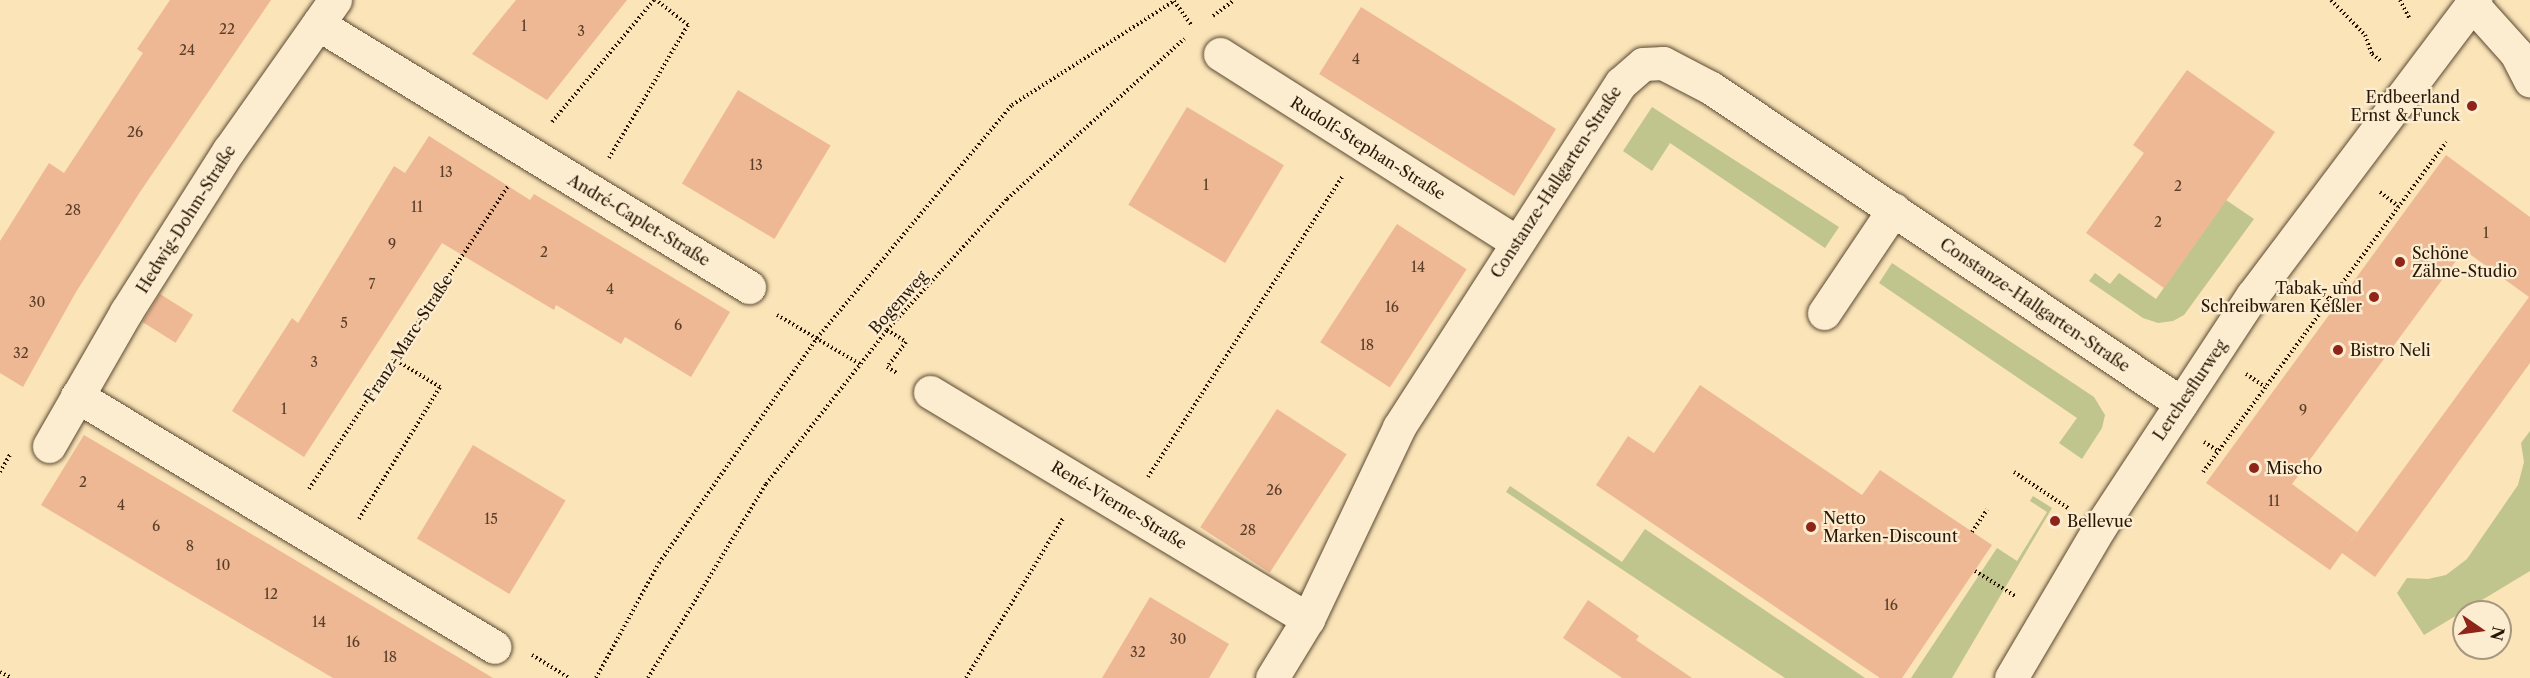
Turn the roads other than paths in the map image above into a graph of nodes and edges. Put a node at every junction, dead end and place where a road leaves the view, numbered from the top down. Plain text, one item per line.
1 (2473, 2) edge
2 (326, 12) edge
3 (1220, 54) dead end
4 (2530, 81) edge
5 (1894, 209) junction
6 (1516, 242) junction
7 (749, 286) road end
8 (1824, 313) dead end
9 (930, 392) dead end
10 (77, 396) junction
11 (2181, 403) junction
12 (49, 446) dead end
13 (1308, 619) junction
14 (494, 647) dead end
15 (1272, 678) edge
16 (2011, 678) edge

1 - 4 street
1 - 11 street, Lerchesflurweg
2 - 7 street, André-Caplet-Straße
2 - 10 street, Hedwig-Dohm-Straße
3 - 6 street, Rudolf-Stephan-Straße
5 - 6 street, Constanze-Hallgarten-Straße
5 - 8 street
5 - 11 street, Constanze-Hallgarten-Straße
6 - 13 street, Constanze-Hallgarten-Straße
9 - 13 street, René-Vierne-Straße
10 - 12 street, Hedwig-Dohm-Straße
10 - 14 street
11 - 16 street, Lerchesflurweg
13 - 15 street, Constanze-Hallgarten-Straße

